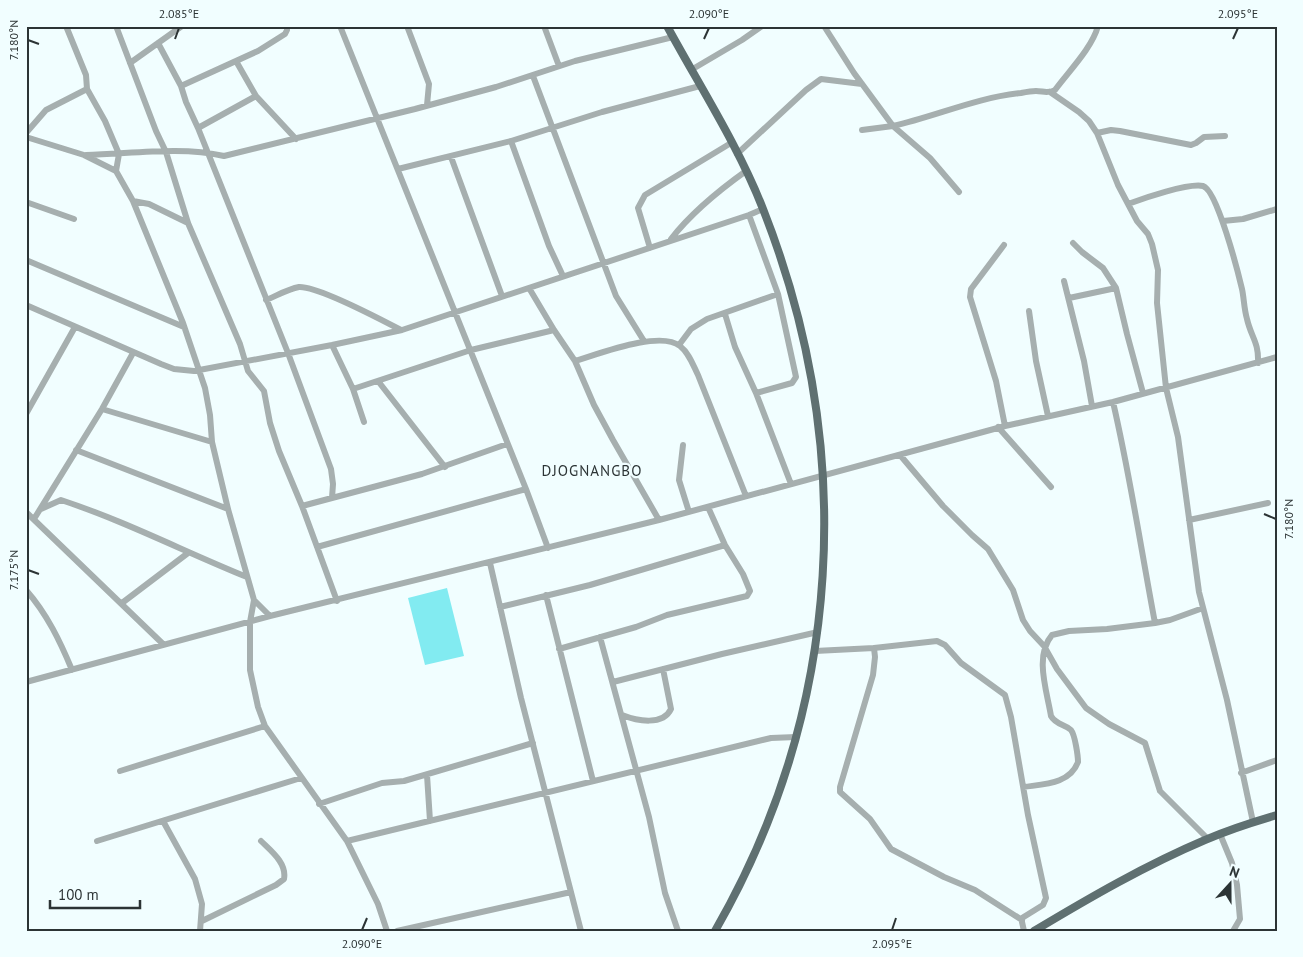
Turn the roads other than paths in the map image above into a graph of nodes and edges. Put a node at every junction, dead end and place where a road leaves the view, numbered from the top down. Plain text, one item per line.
1 (66, 26) edge
2 (116, 26) edge
3 (182, 26) edge
4 (287, 26) edge
5 (340, 26) edge
6 (408, 26) edge
7 (544, 26) edge
8 (666, 26) edge
9 (762, 26) edge
10 (824, 26) edge
11 (1098, 26) edge
12 (673, 38) junction
13 (158, 43) junction
14 (130, 62) junction
15 (236, 62) junction
16 (559, 66) junction
17 (691, 70) junction
18 (533, 76) junction
19 (862, 84) junction
20 (181, 86) junction
21 (700, 86) junction
22 (87, 89) junction
23 (1050, 92) junction
24 (256, 96) junction
25 (427, 105) junction
26 (377, 117) junction
27 (893, 126) junction
28 (552, 127) junction
29 (198, 128) junction
30 (862, 130) dead end
31 (1097, 132) junction
32 (26, 133) edge
33 (1225, 136) dead end
34 (26, 138) edge
35 (296, 139) junction
36 (511, 141) junction
37 (731, 144) junction
38 (166, 152) junction
39 (207, 152) junction
40 (119, 154) junction
41 (737, 154) junction
42 (84, 155) junction
43 (450, 157) junction
44 (398, 169) junction
45 (116, 172) junction
46 (746, 172) junction
47 (959, 192) dead end
48 (133, 201) junction
49 (26, 202) edge
50 (1128, 204) junction
51 (763, 208) junction
52 (1277, 209) edge
53 (749, 215) junction
54 (74, 219) dead end
55 (1223, 221) junction
56 (188, 223) junction
57 (670, 240) junction
58 (1072, 243) dead end
59 (1004, 245) dead end
60 (650, 248) junction
61 (26, 260) edge
62 (602, 264) junction
63 (563, 276) junction
64 (1064, 281) dead end
65 (529, 288) junction
66 (1116, 288) junction
67 (778, 294) junction
68 (502, 296) junction
69 (1069, 298) junction
70 (266, 300) junction
71 (26, 306) edge
72 (454, 312) junction
73 (1029, 312) dead end
74 (725, 314) junction
75 (76, 327) junction
76 (184, 327) junction
77 (402, 330) junction
78 (554, 330) junction
79 (644, 341) junction
80 (332, 345) junction
81 (679, 345) junction
82 (471, 350) junction
83 (288, 352) junction
84 (133, 353) junction
85 (1277, 358) edge
86 (1268, 360) junction
87 (246, 361) junction
88 (575, 361) junction
89 (1258, 363) junction
90 (1277, 364) edge
91 (199, 370) junction
92 (378, 381) junction
93 (1166, 388) junction
94 (352, 389) junction
95 (756, 393) junction
96 (1143, 393) junction
97 (1113, 402) junction
98 (1092, 406) junction
99 (102, 409) junction
100 (26, 414) edge
101 (1048, 416) junction
102 (364, 422) dead end
103 (1001, 427) junction
104 (212, 442) junction
105 (507, 444) junction
106 (683, 446) dead end
107 (76, 450) junction
108 (900, 455) junction
109 (444, 467) junction
110 (823, 476) junction
111 (791, 484) junction
112 (1051, 487) dead end
113 (53, 488) junction
114 (526, 489) junction
115 (746, 496) junction
116 (332, 498) junction
117 (61, 500) junction
118 (1268, 503) dead end
119 (302, 506) junction
120 (708, 507) junction
121 (41, 509) junction
122 (228, 509) junction
123 (26, 512) edge
124 (689, 512) junction
125 (34, 519) junction
126 (659, 520) junction
127 (1189, 520) junction
128 (317, 546) junction
129 (725, 546) junction
130 (548, 548) junction
131 (188, 553) junction
132 (490, 562) junction
133 (247, 577) junction
134 (26, 590) edge
135 (546, 596) junction
136 (254, 600) junction
137 (337, 601) junction
138 (122, 603) junction
139 (500, 607) junction
140 (1203, 608) junction
141 (270, 616) junction
142 (250, 622) junction
143 (1155, 623) junction
144 (818, 632) junction
145 (600, 637) junction
146 (163, 644) junction
147 (1044, 646) junction
148 (874, 648) junction
149 (559, 649) junction
150 (815, 651) junction
151 (663, 669) junction
152 (72, 670) junction
153 (26, 682) edge
154 (613, 682) junction
155 (622, 715) junction
156 (265, 726) junction
157 (796, 737) junction
158 (533, 743) junction
159 (1277, 760) edge
160 (120, 771) dead end
161 (636, 771) junction
162 (1241, 772) junction
163 (427, 775) junction
164 (301, 778) junction
165 (594, 781) junction
166 (1024, 787) junction
167 (546, 792) junction
168 (319, 804) junction
169 (1277, 815) edge
170 (163, 821) junction
171 (430, 821) junction
172 (1253, 822) junction
173 (1220, 834) junction
174 (1208, 839) junction
175 (97, 841) dead end
176 (261, 841) dead end
177 (347, 841) junction
178 (571, 892) junction
179 (1022, 920) junction
180 (202, 921) junction
181 (200, 931) edge
182 (387, 931) edge
183 (397, 931) edge
184 (581, 931) edge
185 (678, 931) edge
186 (715, 931) edge
187 (1024, 931) edge
188 (1034, 931) edge
189 (1233, 931) edge

1 - 22 street
2 - 14 street
3 - 13 street
4 - 15 street
5 - 26 street
6 - 25 street
7 - 16 street
8 - 12 main road
9 - 17 street
10 - 19 street
11 - 23 street
12 - 16 street
12 - 17 main road
13 - 14 street
13 - 20 street
14 - 38 street
15 - 20 street
15 - 24 street
16 - 18 street
17 - 21 main road
18 - 25 street
18 - 28 street
19 - 27 street
19 - 41 street
20 - 29 street
21 - 28 street
21 - 37 main road
22 - 32 street
22 - 40 street
23 - 27 street
23 - 31 street
24 - 29 street
24 - 35 street
25 - 26 street
26 - 35 street
26 - 44 street
27 - 30 street
27 - 47 street
28 - 36 street
28 - 62 street
29 - 39 street
31 - 33 street
31 - 50 street
34 - 42 street
35 - 39 street
36 - 43 street
36 - 63 street
37 - 41 main road
37 - 60 street
38 - 39 street
38 - 40 street
38 - 56 street
39 - 70 street
40 - 42 street
40 - 45 street
41 - 46 main road
42 - 45 street
43 - 44 street
43 - 68 street
44 - 72 street
45 - 48 street
46 - 51 main road
46 - 57 street
48 - 56 street
48 - 76 street
49 - 54 street
50 - 55 street
50 - 93 street
51 - 53 street
51 - 110 main road
52 - 55 street
53 - 57 street
53 - 67 street
55 - 89 street
56 - 87 street
57 - 60 street
58 - 66 street
59 - 103 street
60 - 62 street
61 - 76 street
62 - 63 street
62 - 79 street
63 - 65 street
64 - 69 street
65 - 68 street
65 - 78 street
66 - 69 street
66 - 96 street
67 - 74 street
67 - 95 street
68 - 72 street
69 - 98 street
70 - 77 street
70 - 83 street
71 - 75 street
72 - 77 street
72 - 82 street
73 - 101 street
74 - 81 street
74 - 95 street
75 - 84 street
75 - 100 street
76 - 91 street
77 - 80 street
78 - 82 street
78 - 88 street
79 - 81 street
79 - 88 street
80 - 83 street
80 - 94 street
81 - 115 street
82 - 92 street
82 - 105 street
83 - 87 street
83 - 116 street
84 - 91 street
84 - 99 street
85 - 86 street
86 - 89 street
86 - 90 street
87 - 91 street
87 - 119 street
88 - 126 street
89 - 93 street
91 - 104 street
92 - 94 street
92 - 109 street
93 - 96 street
93 - 127 street
94 - 102 street
95 - 111 street
96 - 97 street
97 - 98 street
97 - 143 street
98 - 101 street
99 - 104 street
99 - 107 street
101 - 103 street
103 - 108 street
103 - 112 street
104 - 122 street
105 - 109 street
105 - 114 street
106 - 124 street
107 - 113 street
107 - 122 street
108 - 110 street
108 - 147 street
109 - 116 street
110 - 111 street
110 - 144 main road
111 - 115 street
113 - 117 street
113 - 121 street
114 - 128 street
114 - 130 street
115 - 120 street
116 - 119 street
117 - 121 street
117 - 131 street
118 - 127 street
119 - 128 street
120 - 124 street
120 - 129 street
121 - 125 street
122 - 133 street
123 - 125 street
124 - 126 street
125 - 138 street
126 - 130 street
127 - 140 street
128 - 137 street
129 - 135 street
129 - 145 street
130 - 132 street
131 - 133 street
131 - 138 street
132 - 137 street
132 - 139 street
133 - 136 street
134 - 152 street
135 - 139 street
135 - 149 street
136 - 141 street
136 - 142 street
137 - 141 street
138 - 146 street
139 - 158 street
140 - 143 street
140 - 162 street
141 - 142 street
142 - 146 street
142 - 156 street
143 - 147 street
144 - 150 main road
144 - 151 street
145 - 149 street
145 - 154 street
146 - 152 street
147 - 166 street
147 - 174 street
148 - 150 street
148 - 166 street
148 - 179 street
149 - 165 street
150 - 157 main road
151 - 154 street
151 - 155 street
152 - 153 street
154 - 155 street
155 - 161 street
156 - 160 street
156 - 164 street
157 - 161 street
157 - 186 main road
158 - 163 street
158 - 167 street
159 - 162 street
161 - 165 street
161 - 185 street
162 - 172 street
163 - 168 street
163 - 171 street
164 - 168 street
164 - 170 street
165 - 167 street
166 - 179 street
167 - 171 street
167 - 178 street
168 - 177 street
169 - 172 main road
170 - 175 street
170 - 180 street
171 - 177 street
172 - 173 main road
173 - 174 main road
173 - 189 street
174 - 188 main road
176 - 180 street
177 - 182 street
178 - 183 street
178 - 184 street
179 - 187 street
180 - 181 street

